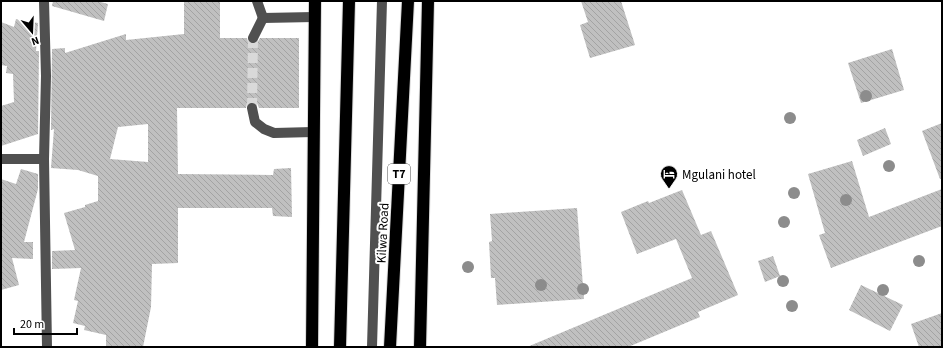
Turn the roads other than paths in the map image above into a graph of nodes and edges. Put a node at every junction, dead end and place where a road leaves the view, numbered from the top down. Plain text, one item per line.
1 (44, 1) edge
2 (257, 1) edge
3 (315, 1) edge
4 (348, 1) edge
5 (382, 1) edge
6 (408, 1) edge
7 (428, 1) edge
8 (314, 17) junction
9 (263, 18) junction
10 (253, 38) tunnel mouth
11 (252, 108) tunnel mouth
12 (313, 132) junction
13 (1, 159) edge
14 (44, 159) junction
15 (47, 347) edge
16 (312, 347) edge
17 (340, 347) edge
18 (372, 347) edge
19 (390, 347) edge
20 (420, 347) edge

1 - 14 street
2 - 9 street
3 - 8 highway
4 - 17 highway
5 - 18 street
6 - 19 highway, Kilwa Road / T7
7 - 20 highway, T7
8 - 9 street
8 - 12 highway
9 - 10 street
11 - 12 street
12 - 16 highway
13 - 14 street
14 - 15 street

